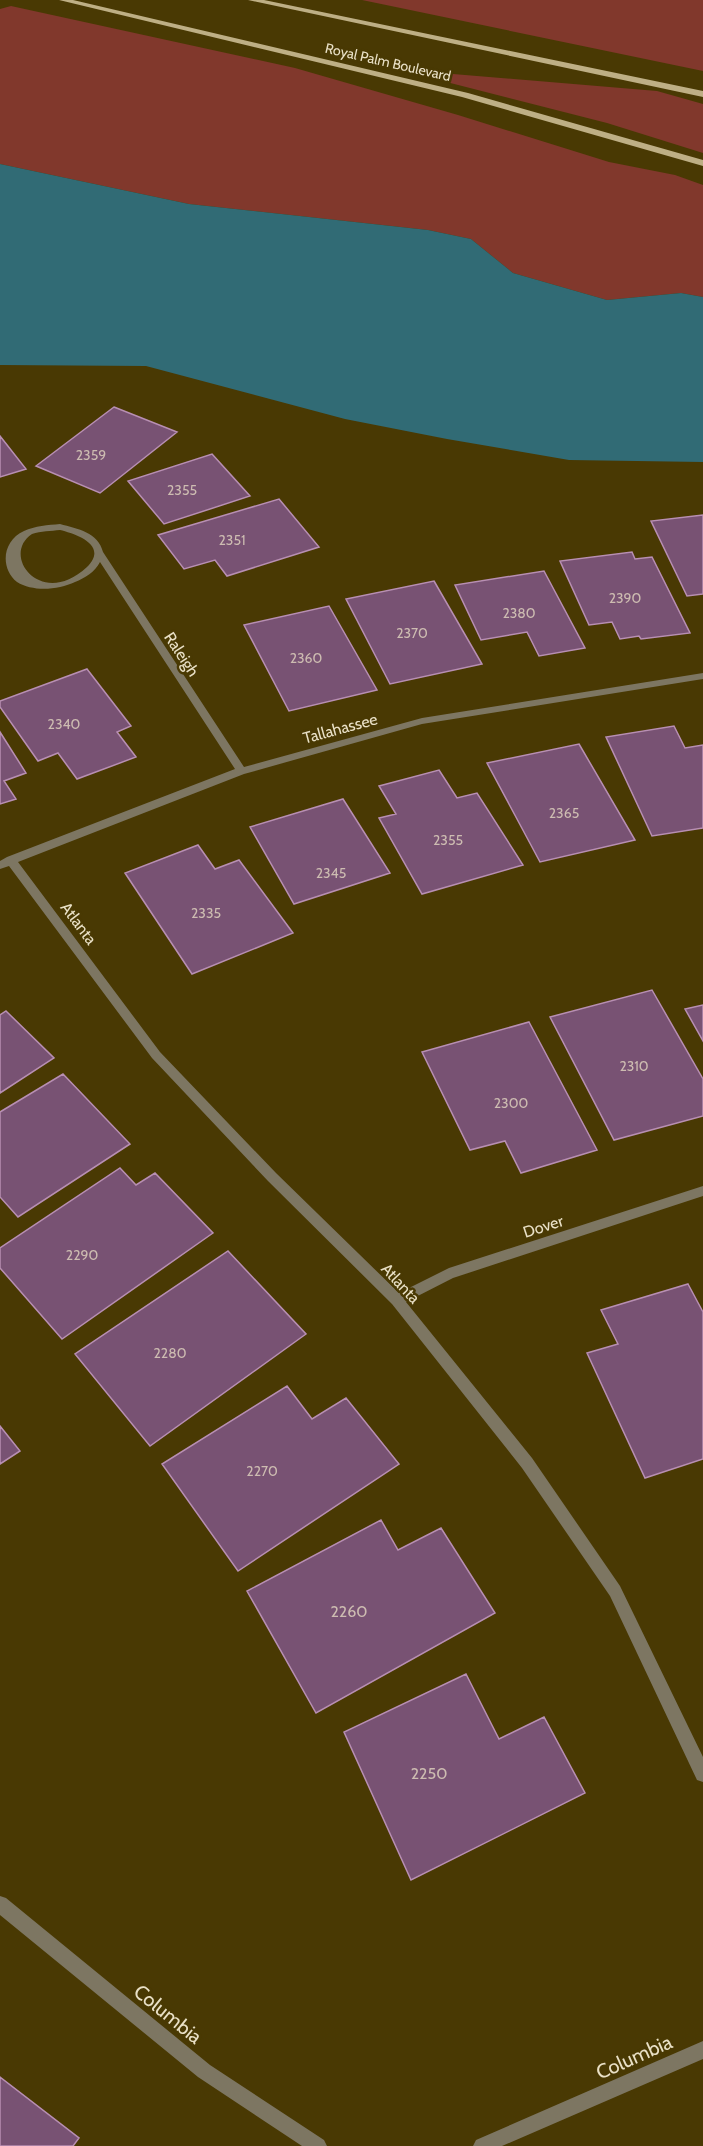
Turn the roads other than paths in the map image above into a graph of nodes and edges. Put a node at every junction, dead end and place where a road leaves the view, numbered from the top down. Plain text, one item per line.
1 (63, 0) edge
2 (252, 0) edge
3 (703, 94) edge
4 (703, 163) edge
5 (99, 554) junction
6 (703, 676) edge
7 (241, 771) junction
8 (5, 862) edge
9 (703, 1191) edge
10 (397, 1300) junction
11 (703, 1774) edge
12 (0, 1904) edge
13 (703, 2050) edge
14 (318, 2146) edge
15 (482, 2146) edge

1 - 4 main road, Royal Palm Boulevard
2 - 3 main road, Royal Palm Boulevard
5 - 5 street, Raleigh
5 - 7 street, Raleigh
6 - 7 street, Tallahassee
7 - 8 street, Tallahassee
8 - 10 street, Atlanta
9 - 10 street, Dover
10 - 11 street, Atlanta
12 - 14 street, Columbia
13 - 15 street, Columbia

